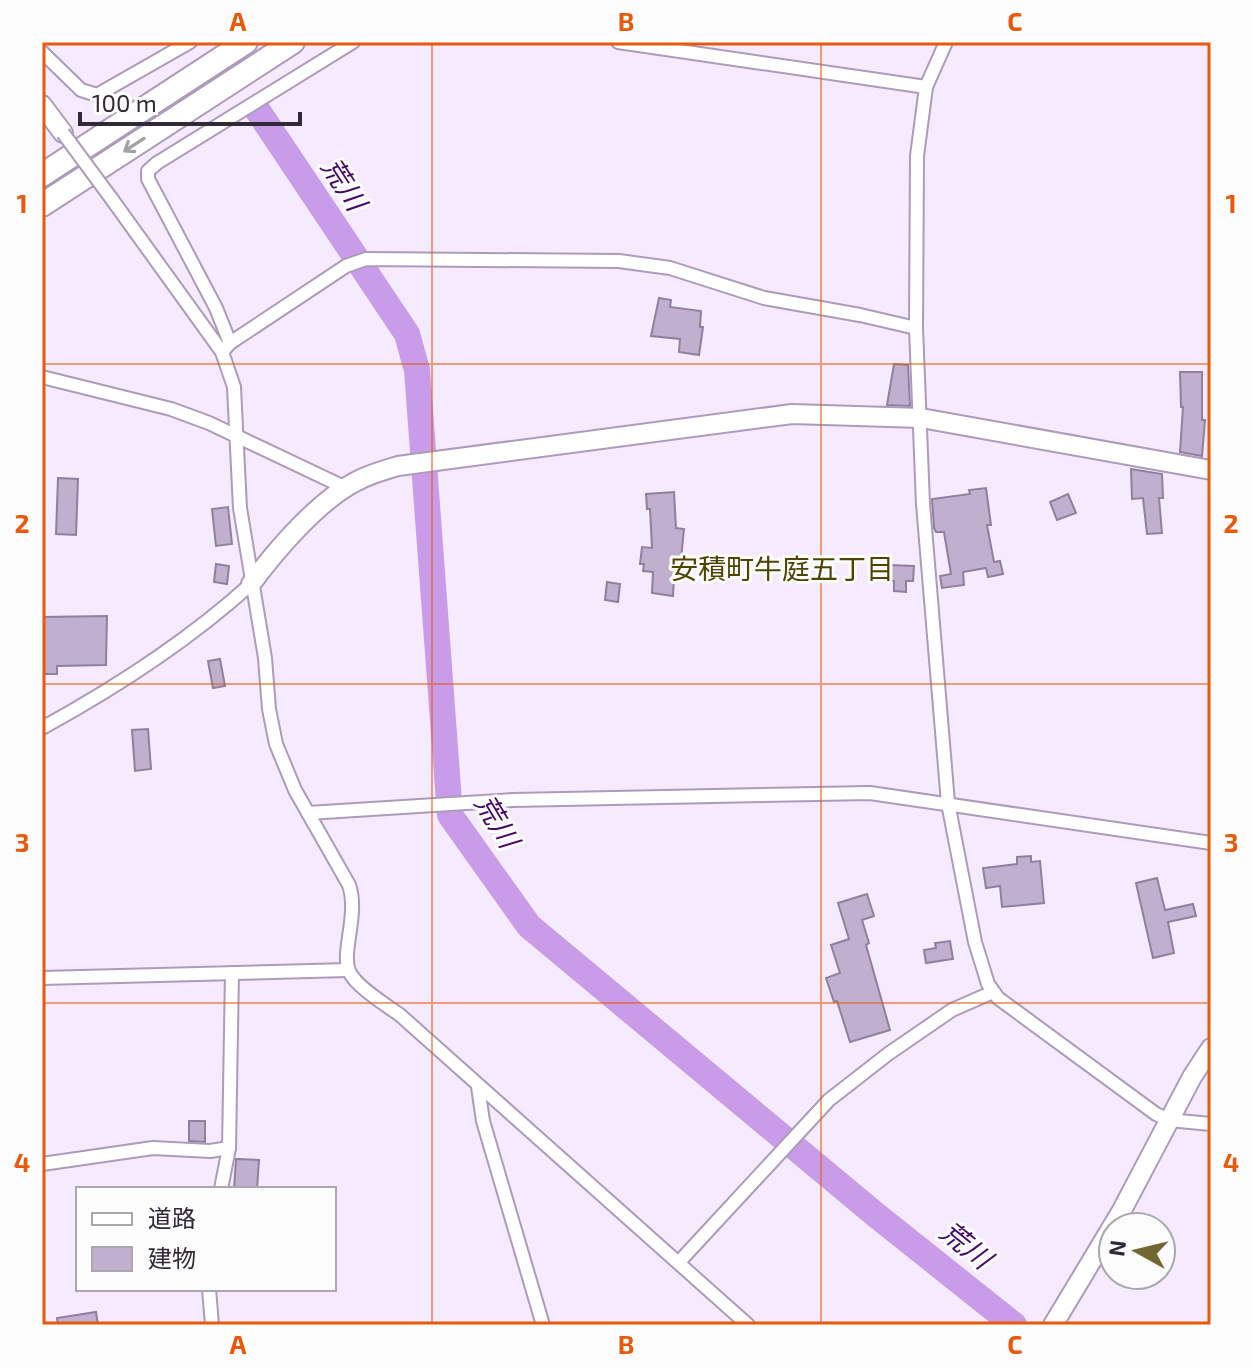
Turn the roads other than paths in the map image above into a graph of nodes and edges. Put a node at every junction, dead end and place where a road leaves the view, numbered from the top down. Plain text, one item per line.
1 (190, 42) edge
2 (246, 42) edge
3 (293, 42) edge
4 (353, 42) edge
5 (618, 42) edge
6 (946, 42) edge
7 (42, 52) edge
8 (926, 87) junction
9 (42, 105) edge
10 (63, 133) joint
11 (42, 175) edge
12 (42, 205) edge
13 (916, 328) junction
14 (226, 347) junction
15 (42, 377) edge
16 (921, 418) junction
17 (235, 436) junction
18 (1211, 470) edge
19 (346, 488) junction
20 (251, 584) junction
21 (42, 728) edge
22 (948, 803) junction
23 (308, 813) junction
24 (1211, 843) edge
25 (348, 970) junction
26 (232, 973) junction
27 (42, 978) edge
28 (993, 992) junction
29 (1211, 1048) edge
30 (478, 1087) junction
31 (1169, 1120) junction
32 (1211, 1124) edge
33 (229, 1148) junction
34 (42, 1164) edge
35 (221, 1187) edge
36 (679, 1262) junction
37 (209, 1291) edge
38 (212, 1325) edge
39 (543, 1325) edge
40 (748, 1325) edge
41 (1053, 1325) edge

1 - 7 street
2 - 11 highway
3 -> 12 highway
4 - 14 street
5 - 8 street
6 - 8 street
8 - 13 street
9 - 10 street
10 - 14 street, bridge
13 - 14 street
13 - 16 street
14 - 17 street
15 - 17 street
16 - 18 street
16 - 19 street
16 - 22 street
17 - 19 street
17 - 20 street
19 - 20 street
20 - 21 street
20 - 23 street
22 - 23 street
22 - 24 street
22 - 28 street
23 - 25 street
25 - 26 street
25 - 30 street
26 - 27 street
26 - 33 street
28 - 31 street
28 - 36 street
29 - 31 street
30 - 36 street
30 - 39 street
31 - 32 street
31 - 41 street
33 - 34 street
33 - 35 street
36 - 40 street
37 - 38 street

